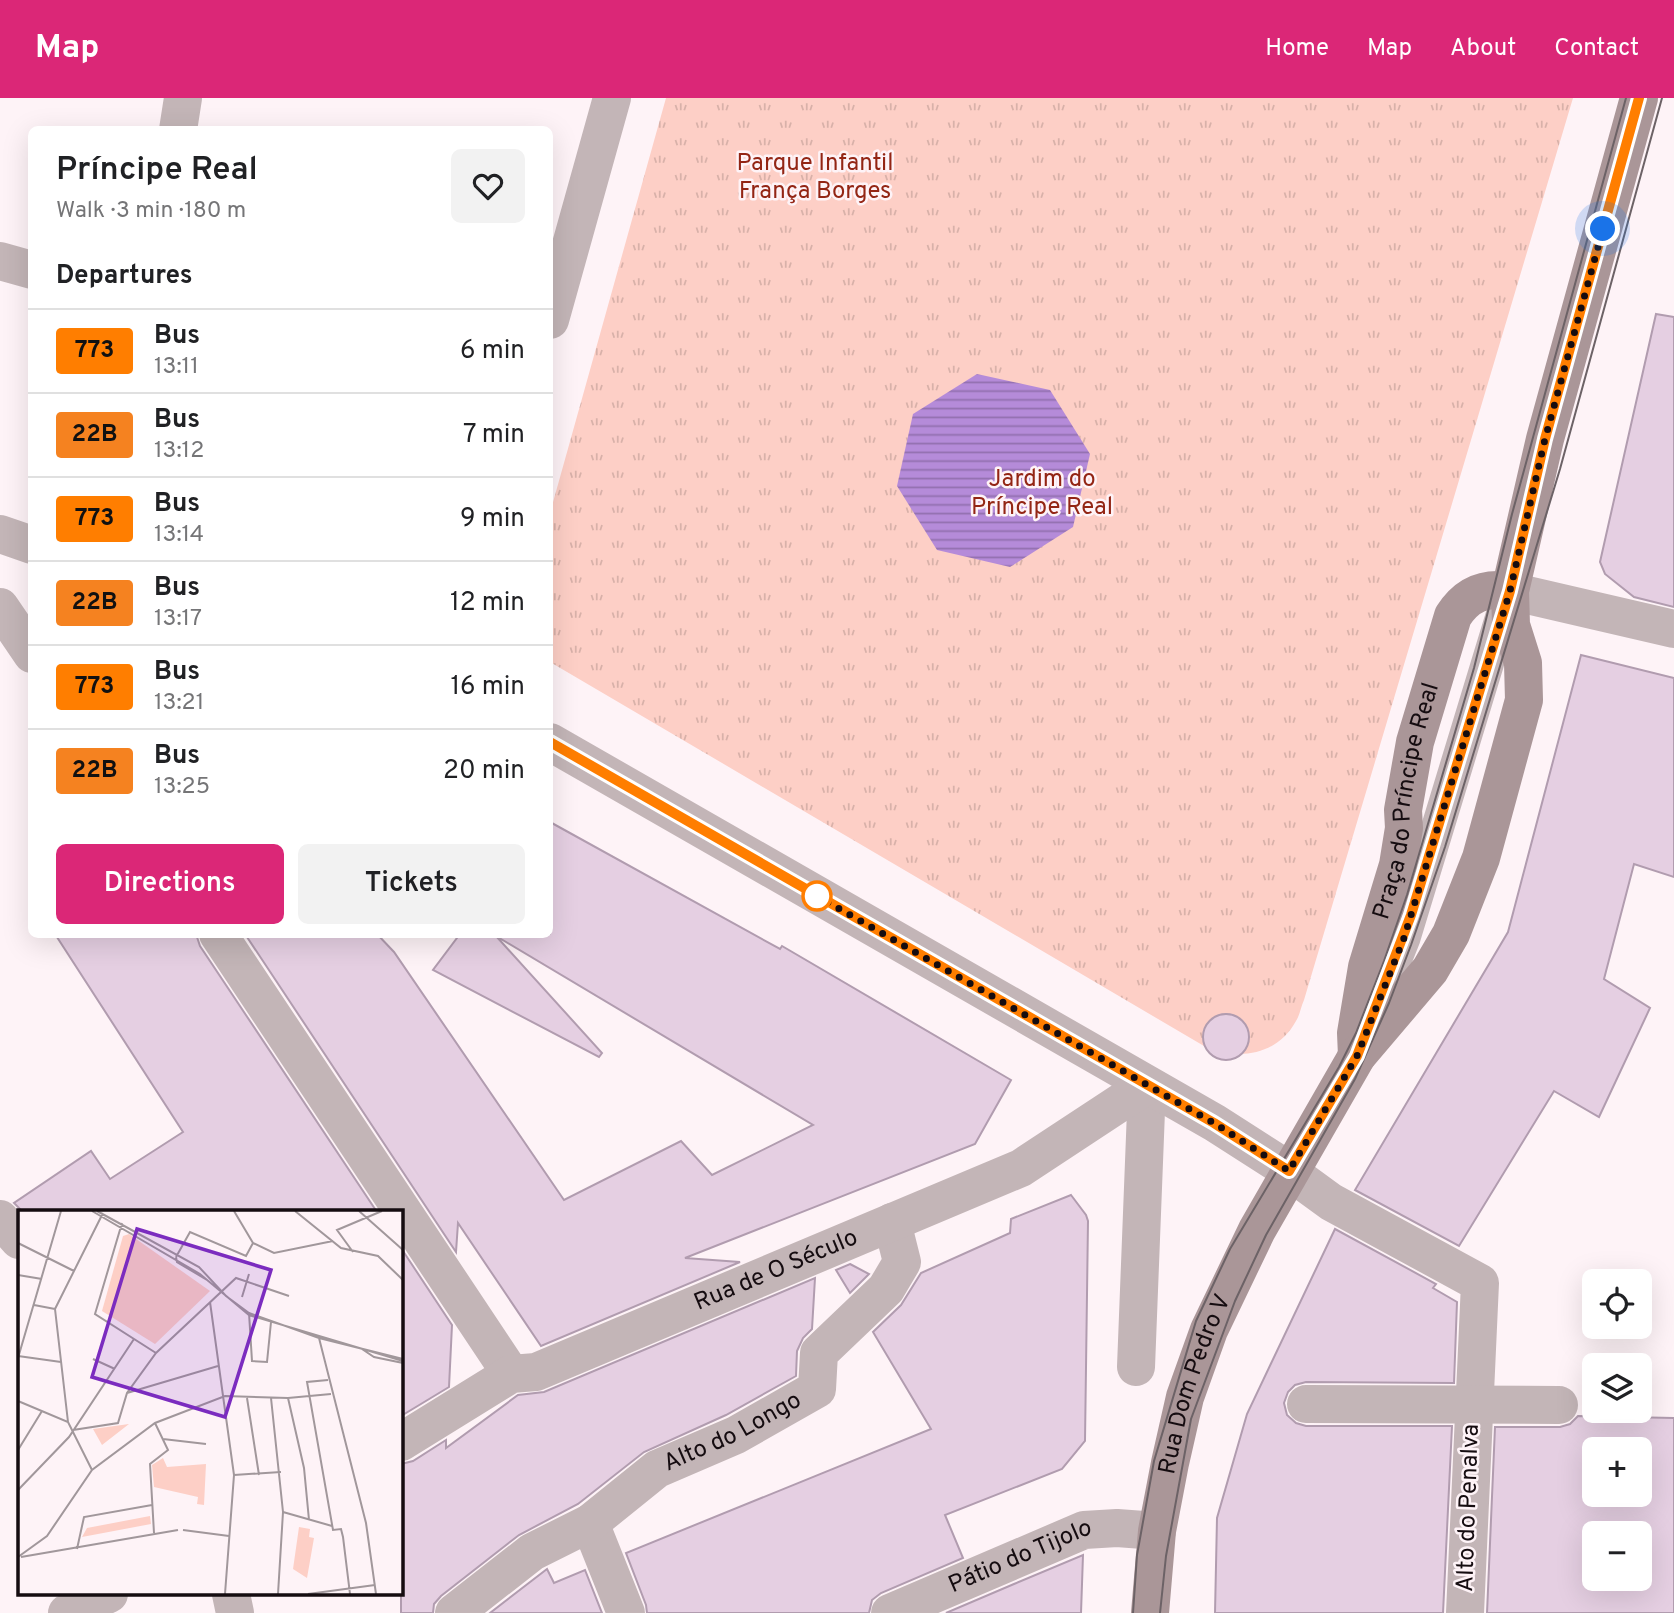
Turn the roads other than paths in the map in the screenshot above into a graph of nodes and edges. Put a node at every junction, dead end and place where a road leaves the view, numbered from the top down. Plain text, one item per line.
1 (183, 98) edge
2 (611, 98) edge
3 (1639, 98) edge
4 (179, 126) edge
5 (0, 261) edge
6 (28, 269) edge
7 (553, 309) edge
8 (0, 534) edge
9 (28, 544) edge
10 (1510, 591) junction
11 (0, 607) edge
12 (1674, 629) edge
13 (28, 648) edge
14 (553, 743) edge
15 (221, 938) edge
16 (1357, 1056) junction
17 (1147, 1085) junction
18 (1289, 1171) junction
19 (402, 1210) edge
20 (402, 1210) edge
21 (0, 1219) edge
22 (892, 1222) junction
23 (18, 1239) edge
24 (1136, 1367) dead end
25 (511, 1374) junction
26 (1306, 1404) dead end
27 (1473, 1404) junction
28 (1559, 1405) dead end
29 (402, 1441) edge
30 (590, 1523) junction
31 (1157, 1531) junction
32 (104, 1596) edge
33 (66, 1613) edge
34 (454, 1613) edge
35 (626, 1613) edge
36 (890, 1613) edge
37 (1150, 1613) edge
38 (1465, 1613) edge

1 - 4 street
2 - 7 street
3 - 10 main road, Praça do Príncipe Real
5 - 6 street
8 - 9 street
10 - 12 street
10 - 16 main road, Praça do Príncipe Real
10 - 16 main road, Praça do Príncipe Real
11 - 13 street
14 - 17 street
15 - 20 street
16 - 18 main road, Praça do Príncipe Real
17 - 18 street
17 - 22 street, Rua de O Século
17 - 24 street
18 - 27 street, Alto do Penalva
18 - 31 main road, Rua Dom Pedro V
19 - 25 street
21 - 23 street
22 - 25 street, Rua de O Século
22 - 30 street, Alto do Longo
25 - 29 street, Rua de O Século
26 - 27 street
27 - 28 street
27 - 38 street, Alto do Penalva
30 - 34 street, Alto do Longo
30 - 35 street
31 - 36 street, Pátio do Tijolo
31 - 37 main road, Rua Dom Pedro V
32 - 33 street

